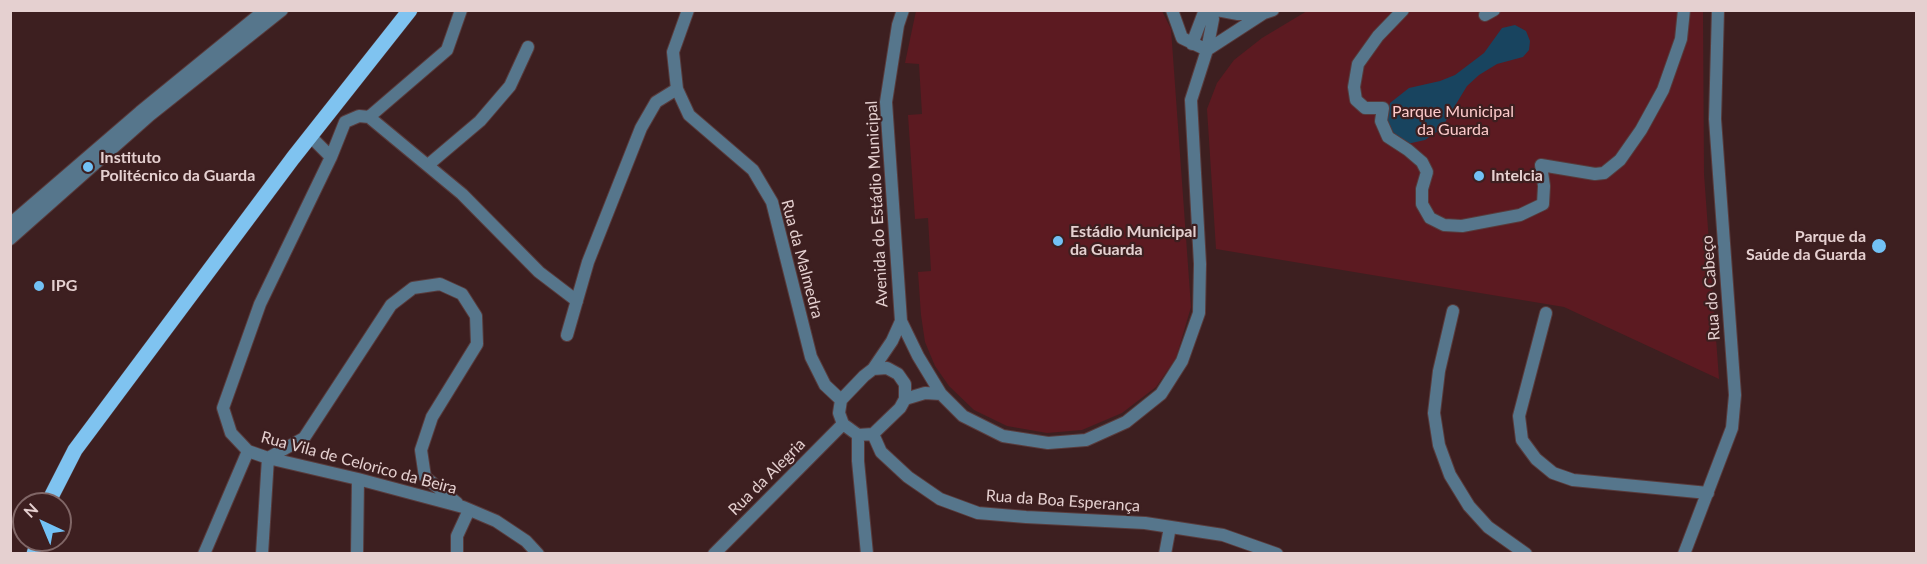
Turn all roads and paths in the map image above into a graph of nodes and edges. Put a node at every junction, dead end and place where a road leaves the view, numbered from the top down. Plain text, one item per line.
1 (265, 10) edge
2 (282, 10) edge
3 (410, 10) edge
4 (461, 10) edge
5 (688, 10) edge
6 (903, 10) edge
7 (1172, 10) edge
8 (1209, 10) edge
9 (1217, 10) edge
10 (1403, 10) edge
11 (1684, 10) edge
12 (1718, 10) edge
13 (1269, 12) edge
14 (1192, 44) junction
15 (528, 47) dead end
16 (1207, 50) junction
17 (677, 88) junction
18 (332, 110) junction
19 (369, 117) junction
20 (345, 122) junction
21 (310, 136) junction
22 (331, 157) junction
23 (428, 165) junction
24 (10, 224) edge
25 (10, 239) edge
26 (577, 301) junction
27 (1453, 311) dead end
28 (1546, 313) dead end
29 (901, 321) junction
30 (567, 335) dead end
31 (873, 369) junction
32 (941, 394) junction
33 (905, 399) junction
34 (841, 400) junction
35 (843, 424) junction
36 (873, 434) junction
37 (858, 435) junction
38 (248, 451) junction
39 (268, 458) junction
40 (358, 479) junction
41 (54, 492) edge
42 (1708, 493) junction
43 (466, 509) junction
44 (1170, 527) junction
45 (204, 554) edge
46 (262, 554) edge
47 (357, 554) edge
48 (457, 554) edge
49 (538, 554) edge
50 (714, 554) edge
51 (867, 554) edge
52 (1165, 554) edge
53 (1277, 554) edge
54 (1526, 554) edge
55 (1684, 554) edge

1 - 24 street
2 - 25 street
3 - 18 main road
4 - 19 street
5 - 17 street, Rua da Malmedra
6 - 29 street, Avenida do Estádio Municipal
7 - 14 street
8 - 14 street, Avenida do Estádio Municipal
8 - 16 street, Avenida do Estádio Municipal
9 - 13 street
10 - 11 street
12 - 42 street, Rua do Cabeço
13 - 16 street
14 - 16 street
15 - 23 street
16 - 32 street, Avenida do Estádio Municipal
17 - 26 street
17 - 34 street, Rua da Malmedra
18 - 20 street
18 - 21 main road
19 - 20 street
19 - 23 street
20 - 22 street, Rua Vila de Celorico da Beira
21 - 22 street
21 - 41 main road
22 - 38 street, Rua Vila de Celorico da Beira
23 - 26 street
26 - 30 street
27 - 54 street
28 - 42 street
29 - 31 street
29 - 32 street, Avenida do Estádio Municipal
31 - 33 street
31 - 34 street
32 - 33 street
33 - 36 street
34 - 35 street
35 - 37 street
35 - 50 street, Rua da Alegria
36 - 37 street
36 - 44 street, Rua da Boa Esperança
37 - 51 street
38 - 39 street, Rua Vila de Celorico da Beira
38 - 45 street
39 - 40 street, Rua Vila de Celorico da Beira
39 - 43 street
39 - 46 street
40 - 43 street, Rua Vila de Celorico da Beira
40 - 47 street
42 - 55 street, Rua do Cabeço
43 - 48 street
43 - 49 street, Rua Vila de Celorico da Beira
44 - 52 street
44 - 53 street, Rua da Boa Esperança

